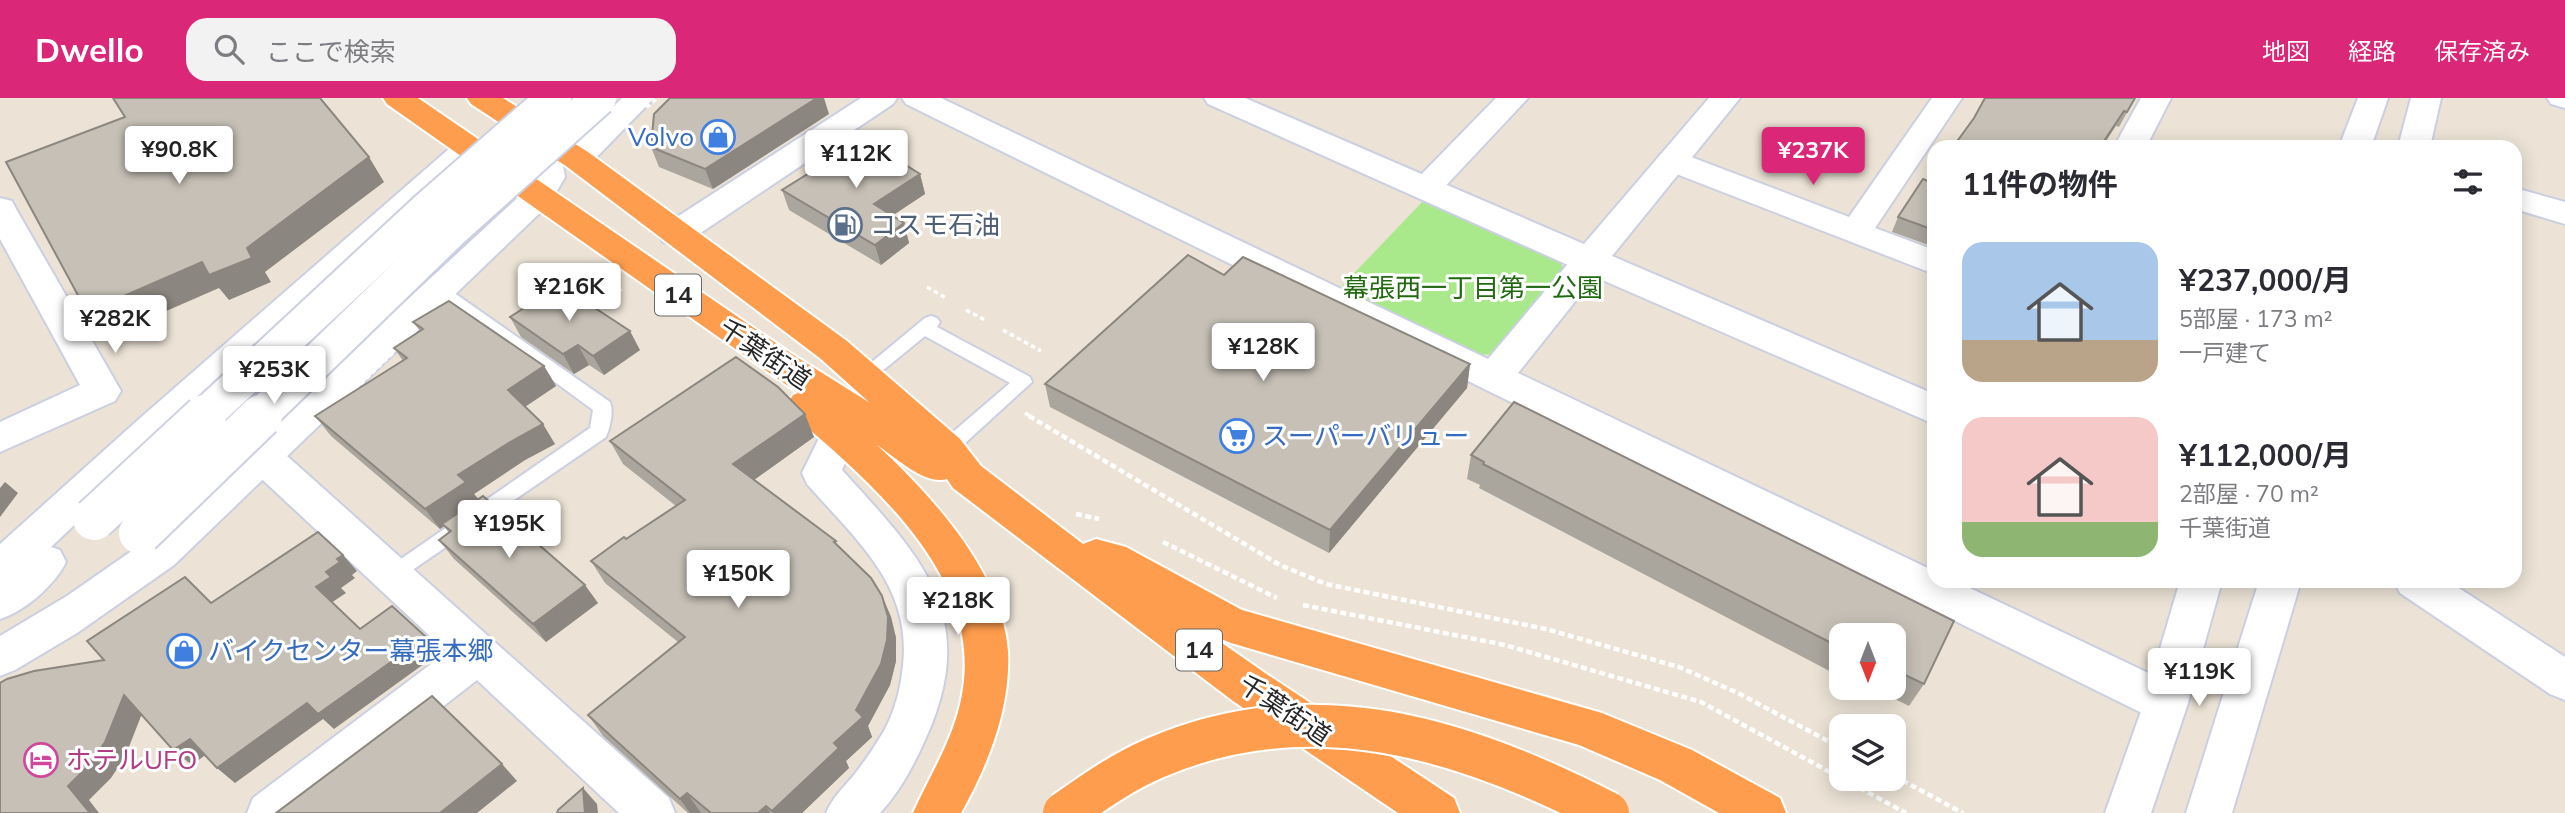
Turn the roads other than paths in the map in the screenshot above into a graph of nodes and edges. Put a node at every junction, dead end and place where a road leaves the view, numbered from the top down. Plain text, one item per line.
1 (398, 98) edge
2 (482, 98) edge
3 (554, 98) edge
4 (599, 98) edge
5 (639, 98) edge
6 (882, 98) edge
7 (917, 98) edge
8 (1219, 98) edge
9 (1726, 98) edge
10 (1947, 98) edge
11 (2156, 98) edge
12 (2373, 98) edge
13 (2426, 98) edge
14 (1509, 99) edge
15 (542, 137) junction
16 (2134, 140) edge
17 (2358, 140) edge
18 (2416, 140) edge
19 (470, 148) junction
20 (577, 159) junction
21 (1672, 161) junction
22 (1426, 188) junction
23 (538, 196) junction
24 (2522, 200) edge
25 (0, 209) edge
26 (2565, 214) edge
27 (675, 233) junction
28 (1856, 233) junction
29 (1927, 260) edge
30 (1589, 261) junction
31 (440, 289) junction
32 (779, 363) junction
33 (864, 376) junction
34 (1494, 377) junction
35 (1927, 407) edge
36 (839, 434) junction
37 (0, 438) edge
38 (263, 457) junction
39 (956, 463) junction
40 (1067, 533) junction
41 (0, 569) edge
42 (392, 576) junction
43 (1927, 587) edge
44 (1929, 588) edge
45 (2199, 588) edge
46 (2278, 588) edge
47 (2426, 588) edge
48 (0, 602) edge
49 (478, 654) junction
50 (0, 655) edge
51 (2565, 681) edge
52 (2166, 703) junction
53 (270, 813) edge
54 (652, 813) edge
55 (849, 813) edge
56 (936, 813) edge
57 (1063, 813) edge
58 (1437, 813) edge
59 (1608, 813) edge
60 (1763, 813) edge
61 (2127, 813) edge
62 (2209, 813) edge

1 - 19 highway, 千葉街道 / 14
2 - 15 highway, 千葉街道 / 14
3 - 48 street, bridge
4 - 50 street, bridge
5 - 20 street
6 - 27 street
7 - 34 street
8 - 22 street
9 - 21 street
10 - 28 street
11 - 16 street
12 - 17 street
13 - 18 street
14 - 22 street
15 - 20 highway, 千葉街道 / 14
15 - 23 street
19 - 23 highway, 千葉街道 / 14
19 - 41 street
20 - 27 highway, 千葉街道 / 14
21 - 28 street
21 - 30 street
22 - 30 street
23 - 31 street
23 - 32 highway, 千葉街道 / 14
24 - 26 street
25 - 37 street
27 - 33 highway, 千葉街道 / 14
28 - 29 street
30 - 34 street
30 - 35 street
31 - 38 street
31 - 42 lane
32 - 36 highway
32 - 39 highway, 千葉街道 / 14
33 - 39 highway, 千葉街道 / 14
33 - 39 lane
34 - 43 street
36 - 55 street
36 - 56 highway
38 - 42 street
38 - 50 street
39 - 40 highway, 千葉街道 / 14
40 - 58 highway, 千葉街道 / 14
40 - 60 highway
42 - 49 street
44 - 52 street
45 - 52 street
46 - 62 street
47 - 51 street
49 - 53 street
49 - 54 street
52 - 61 street
57 - 59 highway, bridge

